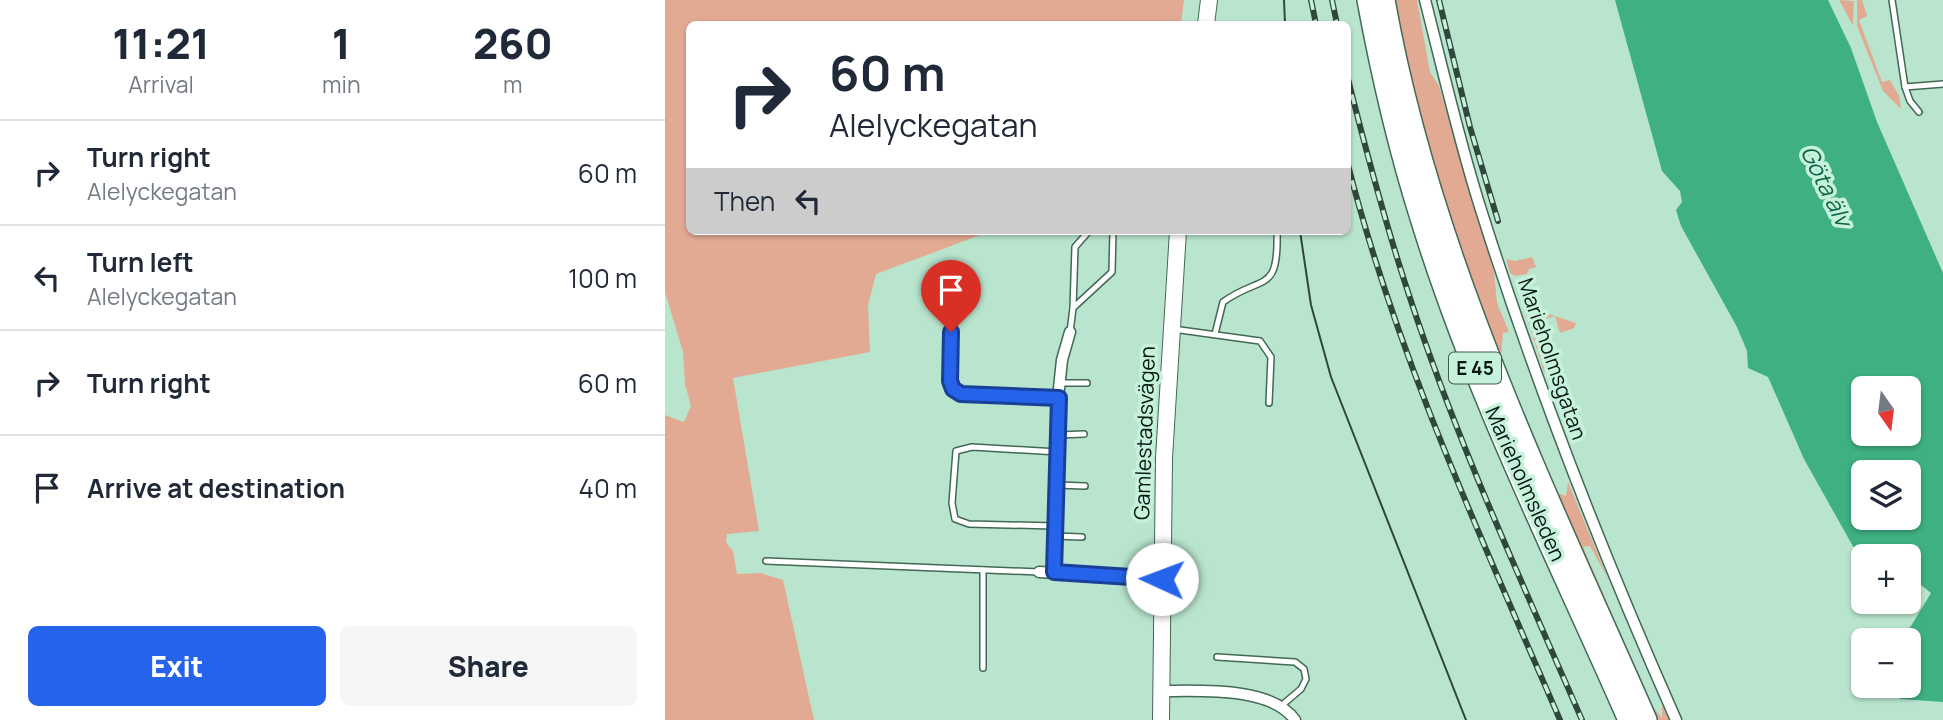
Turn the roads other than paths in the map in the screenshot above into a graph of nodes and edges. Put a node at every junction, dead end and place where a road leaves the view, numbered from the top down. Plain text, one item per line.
1 (1209, 0) edge
2 (1368, 0) edge
3 (1384, 0) edge
4 (1425, 0) edge
5 (1892, 0) edge
6 (1206, 21) edge
7 (1943, 84) edge
8 (1905, 87) junction
9 (1919, 111) dead end
10 (1086, 235) edge
11 (1113, 235) edge
12 (1178, 235) edge
13 (1277, 235) edge
14 (951, 307) dead end
15 (1073, 308) junction
16 (1170, 329) junction
17 (1070, 332) joint
18 (1215, 334) junction
19 (1060, 383) junction
20 (1087, 383) dead end
21 (968, 395) joint
22 (1059, 398) junction
23 (1269, 403) dead end
24 (1084, 434) dead end
25 (1059, 435) junction
26 (1058, 452) junction
27 (1056, 485) junction
28 (1084, 486) dead end
29 (1055, 531) junction
30 (1081, 537) dead end
31 (766, 561) dead end
32 (983, 570) junction
33 (1039, 572) joint
34 (1054, 572) junction
35 (1162, 579) junction
36 (1217, 657) dead end
37 (983, 668) dead end
38 (1161, 691) junction
39 (1281, 706) junction
40 (1161, 720) edge
41 (1295, 720) edge
42 (1629, 720) edge
43 (1646, 720) edge
44 (1676, 720) edge

1 - 6 street
2 - 42 highway, Marieholmsleden / E 45
3 - 43 highway, Marieholmsleden / E 45
4 - 44 street, Marieholmsgatan
5 - 8 lane
7 - 8 lane
8 - 9 lane
10 - 15 lane
11 - 15 lane
12 - 16 street, Gamlestadsvägen
13 - 18 lane
14 - 21 lane
15 - 17 lane
16 - 18 lane
16 - 35 street, Gamlestadsvägen
17 - 19 street
18 - 23 lane
19 - 20 lane
19 - 22 street
21 - 22 street
22 - 25 street
24 - 25 lane
25 - 26 street
26 - 27 street
26 - 29 lane
27 - 28 lane
27 - 29 street
29 - 30 lane
29 - 34 street
31 - 32 lane
32 - 33 lane
32 - 37 lane
33 - 34 street
34 - 35 street
35 - 38 street, Gamlestadsvägen
36 - 39 lane
38 - 39 street
38 - 40 street, Gamlestadsvägen
39 - 41 street

